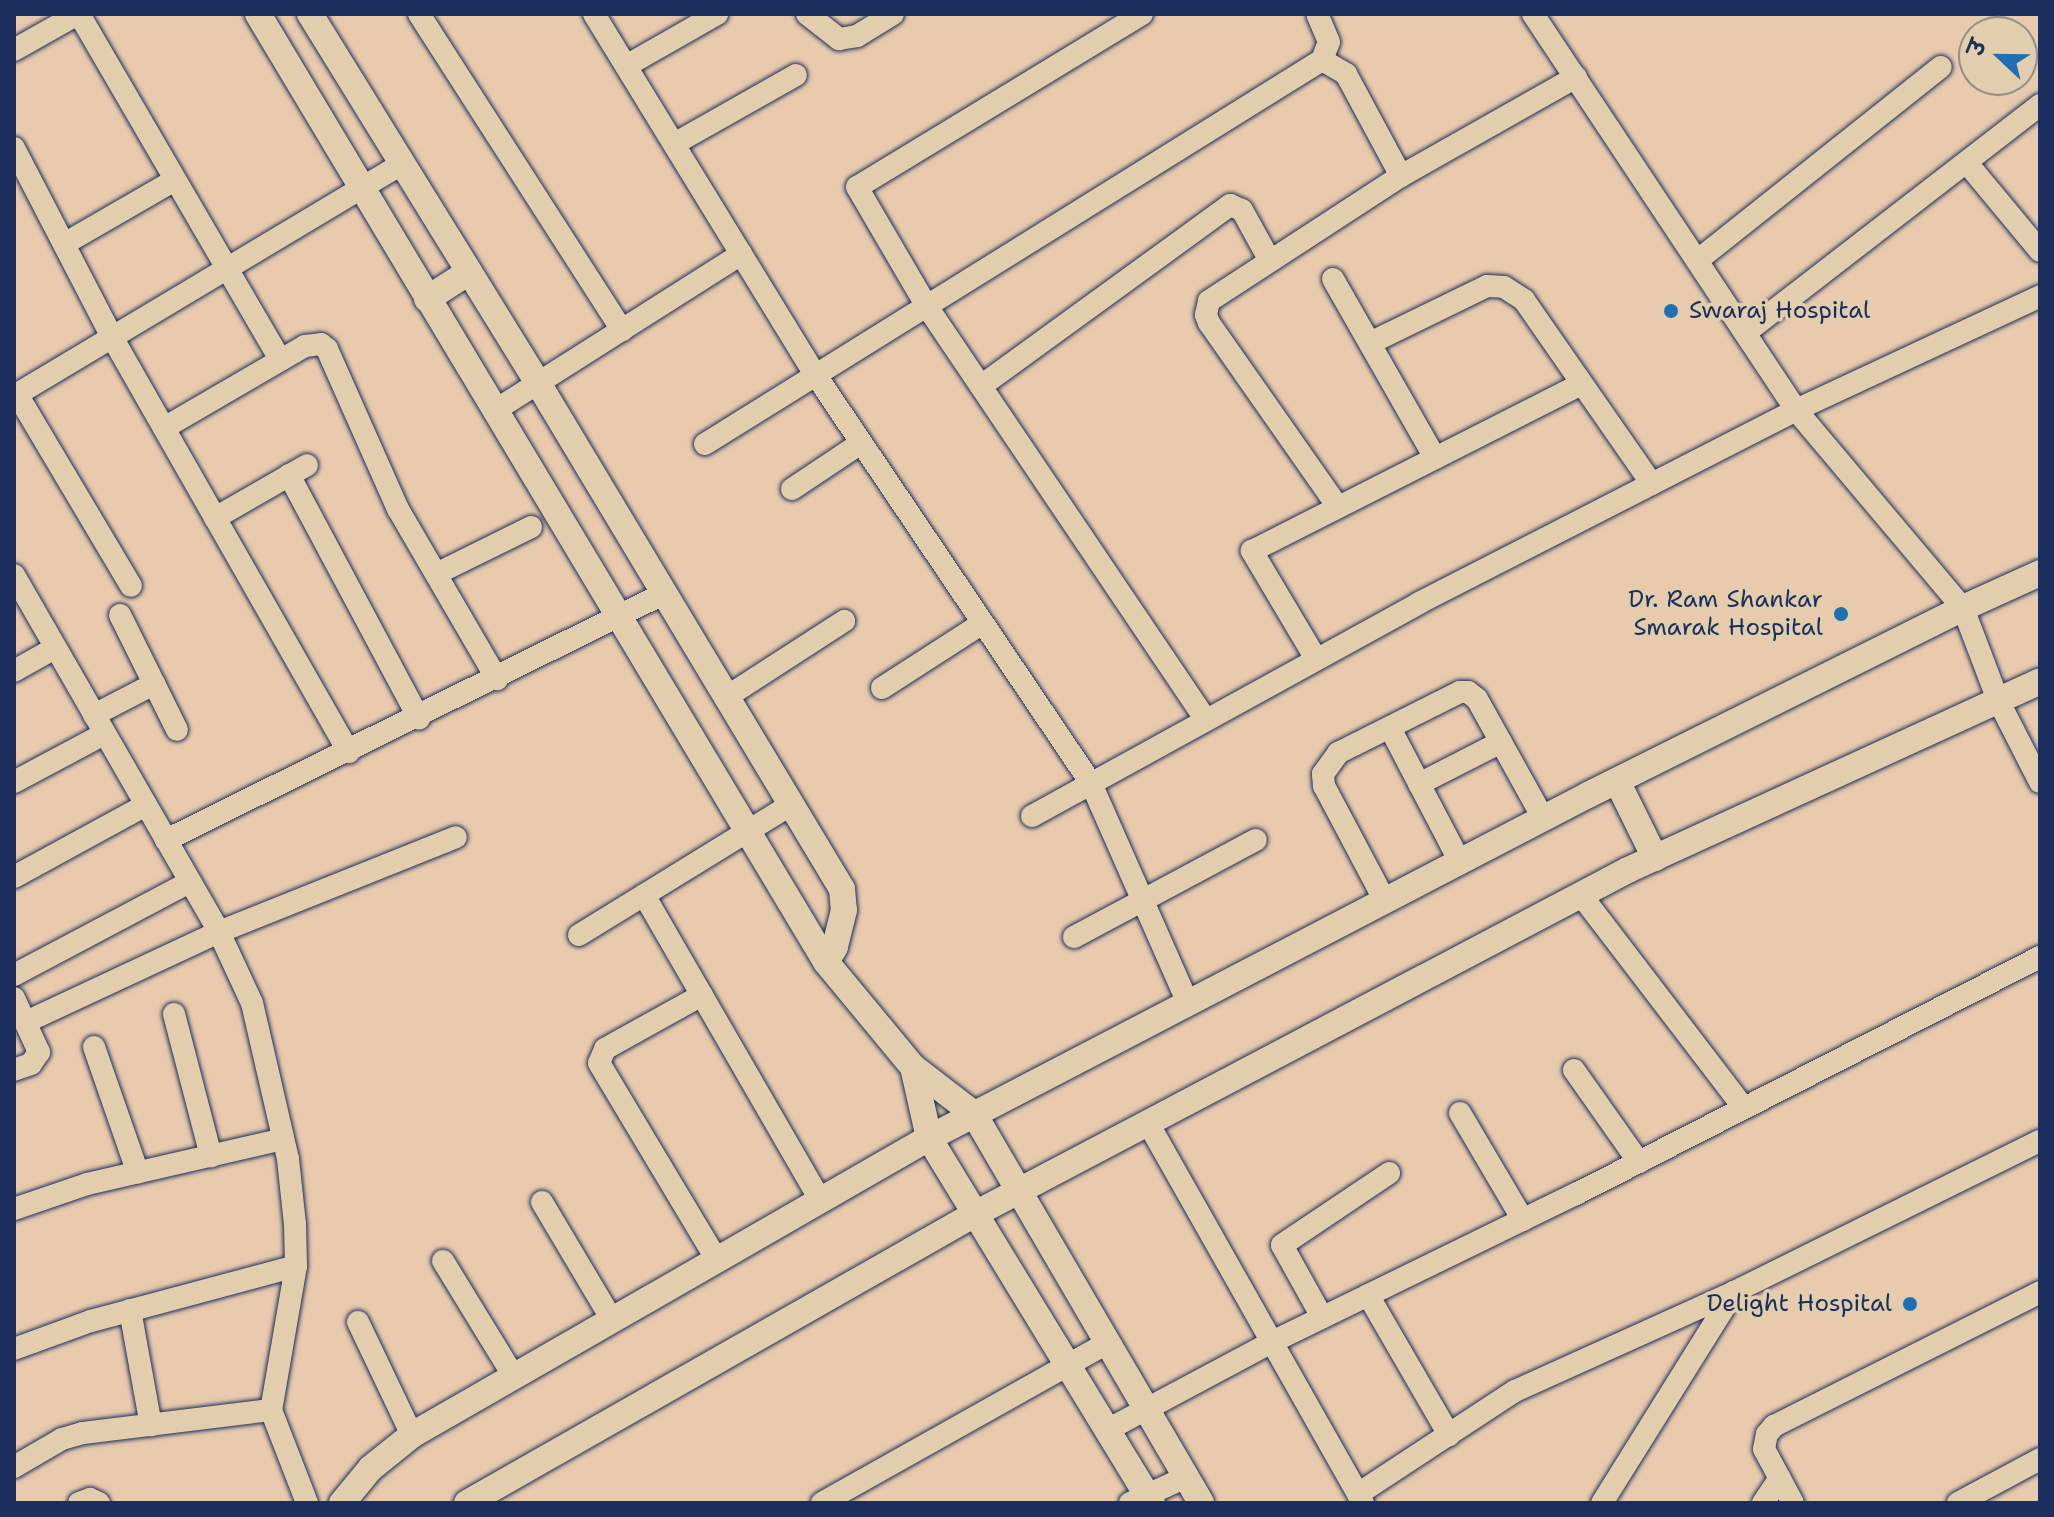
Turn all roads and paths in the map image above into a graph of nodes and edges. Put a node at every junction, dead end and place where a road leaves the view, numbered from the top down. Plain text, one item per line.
1 (78, 14) edge
2 (258, 14) edge
3 (310, 14) edge
4 (419, 14) edge
5 (594, 14) edge
6 (717, 14) edge
7 (807, 14) edge
8 (893, 14) edge
9 (1142, 14) edge
10 (1317, 14) edge
11 (1533, 14) edge
12 (14, 50) edge
13 (1322, 60) junction
14 (626, 66) junction
15 (1941, 67) dead end
16 (796, 75) dead end
17 (1576, 77) junction
18 (2040, 105) edge
19 (674, 144) junction
20 (14, 148) edge
21 (1967, 163) junction
22 (402, 164) junction
23 (1401, 176) junction
24 (175, 180) junction
25 (362, 190) junction
26 (64, 244) junction
27 (2040, 251) edge
28 (741, 254) junction
29 (1698, 260) junction
30 (1270, 261) junction
31 (227, 269) junction
32 (469, 272) junction
33 (1333, 279) dead end
34 (2040, 296) edge
35 (427, 299) junction
36 (926, 305) junction
37 (622, 330) junction
38 (1745, 333) junction
39 (112, 337) junction
40 (1370, 343) junction
41 (280, 360) junction
42 (815, 374) junction
43 (538, 383) junction
44 (1581, 384) junction
45 (981, 386) junction
46 (16, 395) edge
47 (1796, 410) junction
48 (494, 411) junction
49 (164, 428) junction
50 (861, 443) junction
51 (705, 444) dead end
52 (1435, 458) junction
53 (1652, 484) junction
54 (792, 489) dead end
55 (1338, 507) junction
56 (215, 518) junction
57 (531, 527) dead end
58 (2040, 573) edge
59 (436, 574) junction
60 (14, 575) edge
61 (131, 586) dead end
62 (663, 594) junction
63 (1963, 608) junction
64 (120, 615) dead end
65 (617, 616) junction
66 (844, 621) dead end
67 (983, 623) junction
68 (55, 648) junction
69 (1316, 659) junction
70 (14, 671) edge
71 (497, 679) junction
72 (2040, 681) edge
73 (154, 684) junction
74 (882, 688) dead end
75 (725, 698) junction
76 (1998, 700) junction
77 (419, 718) junction
78 (1205, 719) junction
79 (99, 725) junction
80 (1390, 728) junction
81 (177, 730) dead end
82 (1501, 742) junction
83 (349, 752) junction
84 (1090, 781) junction
85 (1617, 781) junction
86 (14, 782) edge
87 (2040, 782) edge
88 (1419, 784) junction
89 (146, 805) junction
90 (789, 806) junction
91 (1032, 816) dead end
92 (1543, 818) junction
93 (747, 833) junction
94 (456, 837) dead end
95 (166, 840) junction
96 (1256, 840) dead end
97 (1655, 858) junction
98 (1460, 862) junction
99 (14, 877) edge
100 (190, 882) junction
101 (644, 895) junction
102 (1581, 895) junction
103 (1143, 900) junction
104 (1385, 901) junction
105 (219, 932) junction
106 (579, 935) dead end
107 (1074, 937) dead end
108 (2040, 957) edge
109 (826, 962) junction
110 (14, 975) edge
111 (702, 995) junction
112 (14, 998) edge
113 (1188, 1003) junction
114 (174, 1014) dead end
115 (26, 1022) junction
116 (94, 1047) dead end
117 (913, 1067) junction
118 (14, 1070) edge
119 (1574, 1070) dead end
120 (1744, 1108) junction
121 (1460, 1113) dead end
122 (974, 1114) junction
123 (1148, 1123) junction
124 (929, 1138) junction
125 (283, 1139) junction
126 (2038, 1147) edge
127 (211, 1156) junction
128 (1639, 1162) junction
129 (138, 1173) junction
130 (1389, 1173) dead end
131 (1019, 1191) junction
132 (820, 1200) junction
133 (542, 1202) dead end
134 (14, 1209) edge
135 (975, 1214) junction
136 (1523, 1220) junction
137 (717, 1260) junction
138 (443, 1261) dead end
139 (296, 1266) junction
140 (1734, 1292) junction
141 (2040, 1292) edge
142 (1368, 1295) junction
143 (130, 1310) junction
144 (1322, 1317) junction
145 (612, 1320) junction
146 (358, 1322) dead end
147 (1272, 1342) junction
148 (1107, 1343) junction
149 (14, 1349) edge
150 (1070, 1364) junction
151 (514, 1377) junction
152 (1145, 1408) junction
153 (271, 1410) junction
154 (151, 1425) junction
155 (1109, 1429) junction
156 (412, 1435) junction
157 (1449, 1435) junction
158 (2040, 1459) edge
159 (14, 1467) edge
160 (1186, 1477) junction
161 (1780, 1478) junction
162 (1361, 1499) edge
163 (1143, 1500) edge
164 (79, 1503) edge
165 (99, 1503) edge
166 (307, 1503) edge
167 (342, 1503) edge
168 (467, 1503) edge
169 (822, 1503) edge
170 (1201, 1503) edge
171 (1602, 1503) edge
172 (1763, 1503) edge
173 (1793, 1503) edge
174 (1958, 1503) edge

1 - 12 street
1 - 24 street
2 - 25 street
3 - 22 street
4 - 37 street
5 - 14 street
6 - 14 street
7 - 8 street
9 - 36 street
10 - 13 street
11 - 17 street
13 - 23 street
13 - 36 street
14 - 19 street
15 - 29 street
16 - 19 street
17 - 23 street
17 - 29 street
18 - 21 street
19 - 28 street
20 - 26 street
21 - 27 street
21 - 38 street
22 - 25 street
22 - 32 street
23 - 30 street
24 - 26 street
24 - 31 street
25 - 31 street
25 - 35 street
26 - 39 street
28 - 37 street
28 - 42 street
29 - 38 street
30 - 45 street
30 - 55 street
31 - 39 street
31 - 41 street
32 - 35 street
32 - 43 street
33 - 40 street
34 - 47 street
35 - 48 street
36 - 42 street
36 - 45 street
37 - 43 street
38 - 47 street
39 - 46 street
39 - 49 street
40 - 44 street
40 - 52 street
41 - 49 street
41 - 59 street
42 - 50 street
42 - 51 street
43 - 48 street
43 - 62 street
44 - 52 street
44 - 53 street
45 - 78 street
46 - 61 street
47 - 53 street
47 - 63 street
48 - 65 street
49 - 56 street
50 - 54 street
50 - 67 street
52 - 55 street
53 - 69 street
55 - 69 street
56 - 77 street
56 - 83 street
57 - 59 street
58 - 63 street
59 - 71 street
60 - 68 street
62 - 65 street
62 - 75 street
63 - 76 street
63 - 85 street
64 - 73 street
65 - 71 street
65 - 93 street
66 - 75 street
67 - 74 street
67 - 84 street
68 - 70 street
68 - 79 street
69 - 78 street
71 - 77 street
72 - 76 street
73 - 79 street
73 - 81 street
75 - 90 street
76 - 87 street
76 - 97 street
77 - 83 street
78 - 84 street
79 - 86 street
79 - 89 street
80 - 82 street
80 - 88 street
80 - 104 street
82 - 88 street
82 - 92 street
83 - 95 street
84 - 91 street
84 - 103 street
85 - 92 street
85 - 97 street
88 - 98 street
89 - 95 street
89 - 99 street
90 - 93 street
90 - 109 street
92 - 98 street
93 - 101 street
93 - 109 street
94 - 105 street
95 - 100 street
96 - 103 street
97 - 102 street
98 - 104 street
100 - 105 street
100 - 110 street
101 - 106 street
101 - 111 street
102 - 120 street
102 - 123 street
103 - 107 street
103 - 113 street
104 - 113 street
105 - 115 street
105 - 125 street
108 - 120 street
109 - 117 street
111 - 132 street
111 - 137 street
112 - 115 street
113 - 122 street
114 - 127 street
115 - 118 street
116 - 129 street
117 - 122 street
117 - 124 street
119 - 128 street
120 - 128 street
121 - 136 street
122 - 124 street
122 - 131 street
123 - 131 street
123 - 147 street
124 - 132 street
124 - 135 street
125 - 127 street
125 - 139 street
126 - 140 street
127 - 129 street
128 - 136 street
129 - 134 street
130 - 144 street
131 - 135 street
131 - 148 street
132 - 137 street
133 - 145 street
135 - 150 street
135 - 168 street
136 - 142 street
137 - 145 street
138 - 151 street
139 - 143 street
139 - 153 street
140 - 157 street
140 - 171 street
141 - 161 street
142 - 144 street
142 - 157 street
143 - 149 street
143 - 154 street
144 - 147 street
145 - 151 street
146 - 156 street
147 - 152 street
147 - 162 street
148 - 150 street
148 - 152 street
150 - 155 street
150 - 169 street
151 - 156 street
152 - 155 street
152 - 160 street
153 - 154 street
153 - 166 street
154 - 159 street
155 - 163 street
156 - 167 street
157 - 162 street
158 - 174 street
160 - 163 street
160 - 170 street
161 - 172 street
161 - 173 street
164 - 165 street

